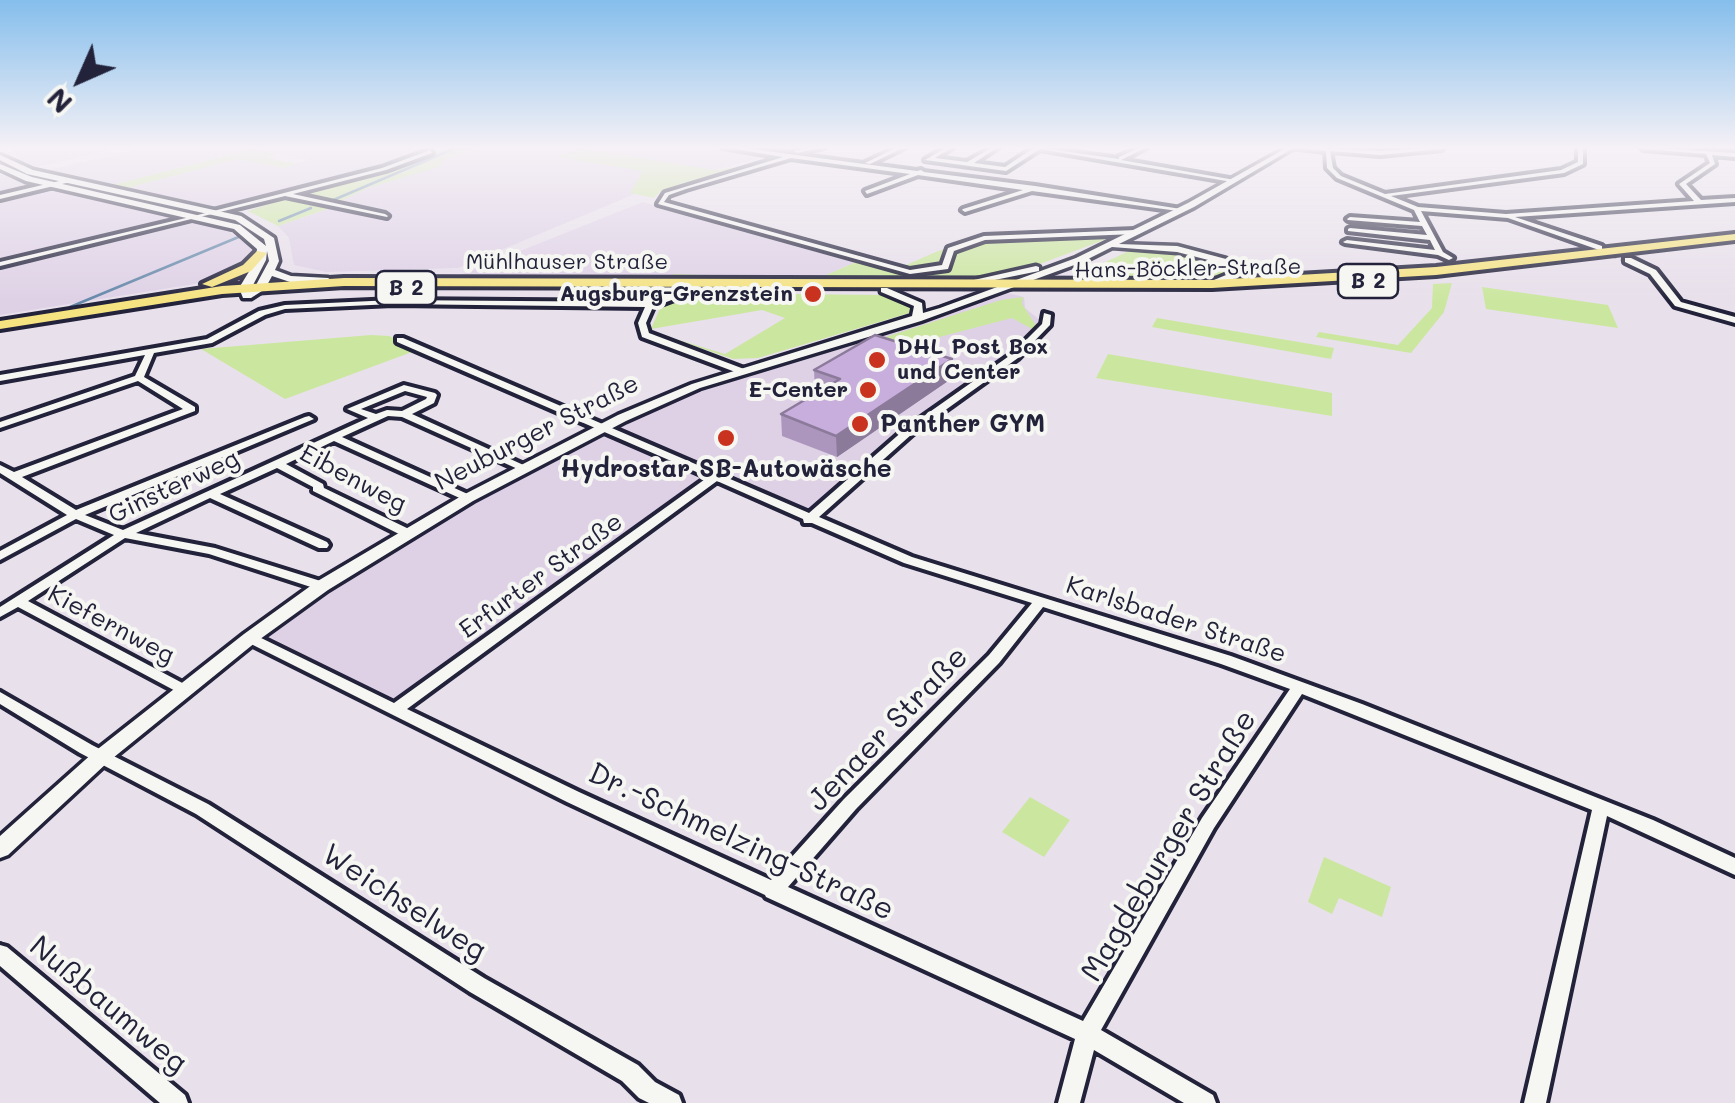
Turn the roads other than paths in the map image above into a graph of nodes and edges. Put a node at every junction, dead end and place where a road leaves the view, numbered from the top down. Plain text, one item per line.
1 (122, 198) edge
2 (153, 198) edge
3 (266, 198) edge
4 (302, 198) edge
5 (665, 198) edge
6 (1000, 198) edge
7 (1113, 198) edge
8 (1197, 198) edge
9 (1396, 198) edge
10 (1696, 198) edge
11 (1735, 200) edge
12 (1698, 201) junction
13 (1178, 209) junction
14 (1418, 209) junction
15 (965, 210) dead end
16 (219, 212) junction
17 (204, 216) junction
18 (385, 216) dead end
19 (1506, 216) junction
20 (1350, 218) dead end
21 (1425, 224) junction
22 (1350, 230) dead end
23 (1135, 232) junction
24 (1735, 237) edge
25 (1432, 238) junction
26 (1348, 242) dead end
27 (1735, 246) edge
28 (1106, 247) junction
29 (1599, 248) tunnel mouth
30 (262, 253) junction
31 (1440, 253) junction
32 (1449, 258) dead end
33 (1079, 260) junction
34 (1628, 260) tunnel mouth
35 (0, 264) edge
36 (270, 272) junction
37 (344, 282) junction
38 (957, 284) junction
39 (1018, 284) junction
40 (1136, 284) junction
41 (1212, 284) junction
42 (261, 287) junction
43 (628, 290) junction
44 (690, 290) junction
45 (884, 290) junction
46 (1000, 291) junction
47 (246, 292) junction
48 (650, 304) junction
49 (116, 305) junction
50 (1047, 315) dead end
51 (917, 319) junction
52 (1735, 320) edge
53 (0, 328) edge
54 (400, 340) dead end
55 (150, 354) dead end
56 (741, 370) junction
57 (0, 378) edge
58 (139, 378) junction
59 (404, 414) junction
60 (374, 417) junction
61 (309, 420) dead end
62 (0, 426) edge
63 (600, 429) junction
64 (335, 438) junction
65 (278, 464) junction
66 (0, 468) edge
67 (524, 468) junction
68 (14, 476) junction
69 (714, 478) junction
70 (210, 494) junction
71 (468, 498) junction
72 (74, 516) junction
73 (808, 520) junction
74 (123, 534) junction
75 (407, 534) junction
76 (323, 544) dead end
77 (0, 556) edge
78 (322, 586) junction
79 (17, 600) junction
80 (1040, 602) junction
81 (0, 613) edge
82 (250, 638) junction
83 (1299, 687) junction
84 (183, 690) junction
85 (0, 698) edge
86 (395, 710) junction
87 (102, 757) junction
88 (1602, 807) junction
89 (0, 849) edge
90 (1735, 867) edge
91 (773, 891) junction
92 (0, 954) edge
93 (1087, 1034) junction
94 (177, 1103) edge
95 (671, 1103) edge
96 (1069, 1103) edge
97 (1205, 1103) edge
98 (1535, 1103) edge

1 - 17 main road
2 - 16 main road
3 - 16 street
4 - 18 street
5 - 23 street
6 - 15 street
7 - 13 street
8 - 13 street, Neuburger Straße
9 - 14 street
10 - 12 street
11 - 12 street
12 - 19 street
13 - 23 street, Neuburger Straße
14 - 19 street
14 - 21 street
16 - 17 street
16 - 36 main road
17 - 30 main road
17 - 35 street
19 - 29 street
20 - 21 street
21 - 25 street
22 - 25 street
23 - 28 street, Neuburger Straße
24 - 41 main road, Hans-Böckler-Straße / B 2
25 - 31 street
26 - 31 street
27 - 46 main road, Hans-Böckler-Straße / B 2
28 - 33 street, Neuburger Straße
28 - 41 street
30 - 47 main road
30 - 49 main road
31 - 32 street
33 - 38 street
33 - 39 street, Neuburger Straße
33 - 40 street
34 - 52 street
36 - 37 main road
36 - 42 main road
37 - 38 main road, Mühlhauser Straße / B 2
37 - 42 main road, Mühlhauser Straße / B 2
38 - 39 main road, Mühlhauser Straße / B 2
39 - 40 main road, Hans-Böckler-Straße / B 2
39 - 46 street, Neuburger Straße
40 - 41 main road, Hans-Böckler-Straße / B 2
42 - 47 main road, Mühlhauser Straße / B 2
43 - 44 main road, Mühlhauser Straße / B 2
43 - 47 main road, Mühlhauser Straße / B 2
43 - 48 street
44 - 45 main road, Mühlhauser Straße / B 2
44 - 48 street
45 - 46 main road, Mühlhauser Straße / B 2
45 - 51 street
46 - 51 street, Neuburger Straße
47 - 49 main road, Mühlhauser Straße / B 2
47 - 53 main road, Mühlhauser Straße / B 2
48 - 56 street
48 - 57 street
49 - 53 main road, Mühlhauser Straße / B 2
50 - 73 street
51 - 56 street, Neuburger Straße
54 - 63 street, Karlsbader Straße
55 - 58 street
56 - 63 street, Neuburger Straße
58 - 62 street
58 - 68 street
59 - 60 street, Ginsterweg
59 - 60 street
59 - 67 street, Ginsterweg
60 - 64 street, Ginsterweg
61 - 72 street
63 - 67 street, Neuburger Straße
63 - 69 street, Karlsbader Straße
64 - 65 street, Ginsterweg
64 - 71 street
65 - 70 street, Ginsterweg
65 - 75 street, Eibenweg
66 - 68 street
67 - 71 street, Neuburger Straße
68 - 72 street
69 - 73 street, Karlsbader Straße
69 - 86 street, Erfurter Straße
70 - 74 street, Ginsterweg
70 - 76 street
71 - 75 street, Neuburger Straße
72 - 74 street
72 - 77 street
73 - 80 street, Karlsbader Straße
74 - 78 street
74 - 79 street, Ginsterweg
75 - 78 street, Neuburger Straße
78 - 82 street, Neuburger Straße
79 - 81 street, Ginsterweg
79 - 84 street, Kiefernweg
80 - 83 street, Karlsbader Straße
80 - 91 street, Jenaer Straße
82 - 84 street, Neuburger Straße
82 - 86 street, Dr.-Schmelzing-Straße
83 - 88 street, Karlsbader Straße
83 - 93 street, Magdeburger Straße
84 - 87 street, Neuburger Straße
85 - 87 street, Weichselweg
86 - 91 street, Dr.-Schmelzing-Straße
87 - 89 street, Neuburger Straße
87 - 95 street, Weichselweg
88 - 90 street, Karlsbader Straße
88 - 98 street
91 - 93 street, Dr.-Schmelzing-Straße
92 - 94 street, Nußbaumweg
93 - 96 street, Magdeburger Straße
93 - 97 street, Dr.-Schmelzing-Straße

